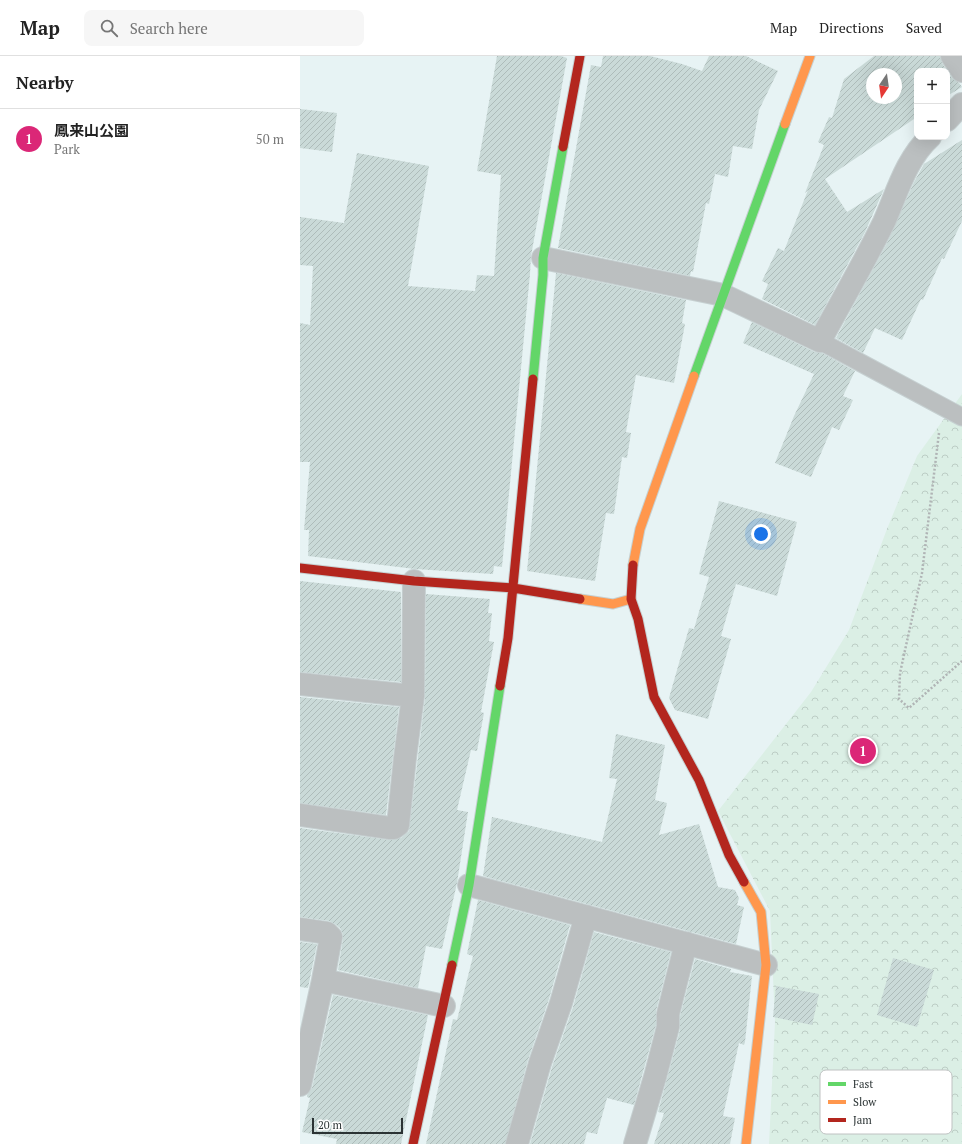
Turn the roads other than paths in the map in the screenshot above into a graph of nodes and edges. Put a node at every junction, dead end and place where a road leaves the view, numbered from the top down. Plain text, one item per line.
1 (580, 56) edge
2 (810, 56) edge
3 (952, 56) edge
4 (962, 71) edge
5 (962, 104) edge
6 (950, 117) edge
7 (927, 140) edge
8 (543, 258) junction
9 (723, 295) junction
10 (820, 341) junction
11 (962, 417) edge
12 (300, 568) edge
13 (414, 581) junction
14 (513, 588) junction
15 (631, 599) junction
16 (300, 684) edge
17 (413, 696) junction
18 (300, 815) edge
19 (469, 885) junction
20 (586, 916) junction
21 (300, 929) edge
22 (686, 943) junction
23 (766, 965) junction
24 (323, 980) junction
25 (444, 1006) junction
26 (300, 1085) edge
27 (413, 1144) edge
28 (517, 1144) edge
29 (635, 1144) edge
30 (746, 1144) edge

1 - 8 street
2 - 9 street
3 - 4 street
5 - 6 street
7 - 10 street
8 - 9 street
8 - 14 street
9 - 10 street
9 - 15 street
10 - 11 lane
12 - 13 street
13 - 14 street
13 - 17 street
14 - 15 street
14 - 19 street
15 - 23 street
16 - 17 street
17 - 18 street
19 - 20 street
19 - 25 street
20 - 22 street
20 - 28 street
21 - 24 street
22 - 23 street
22 - 29 street
23 - 30 street
24 - 25 street
24 - 26 street
25 - 27 street

